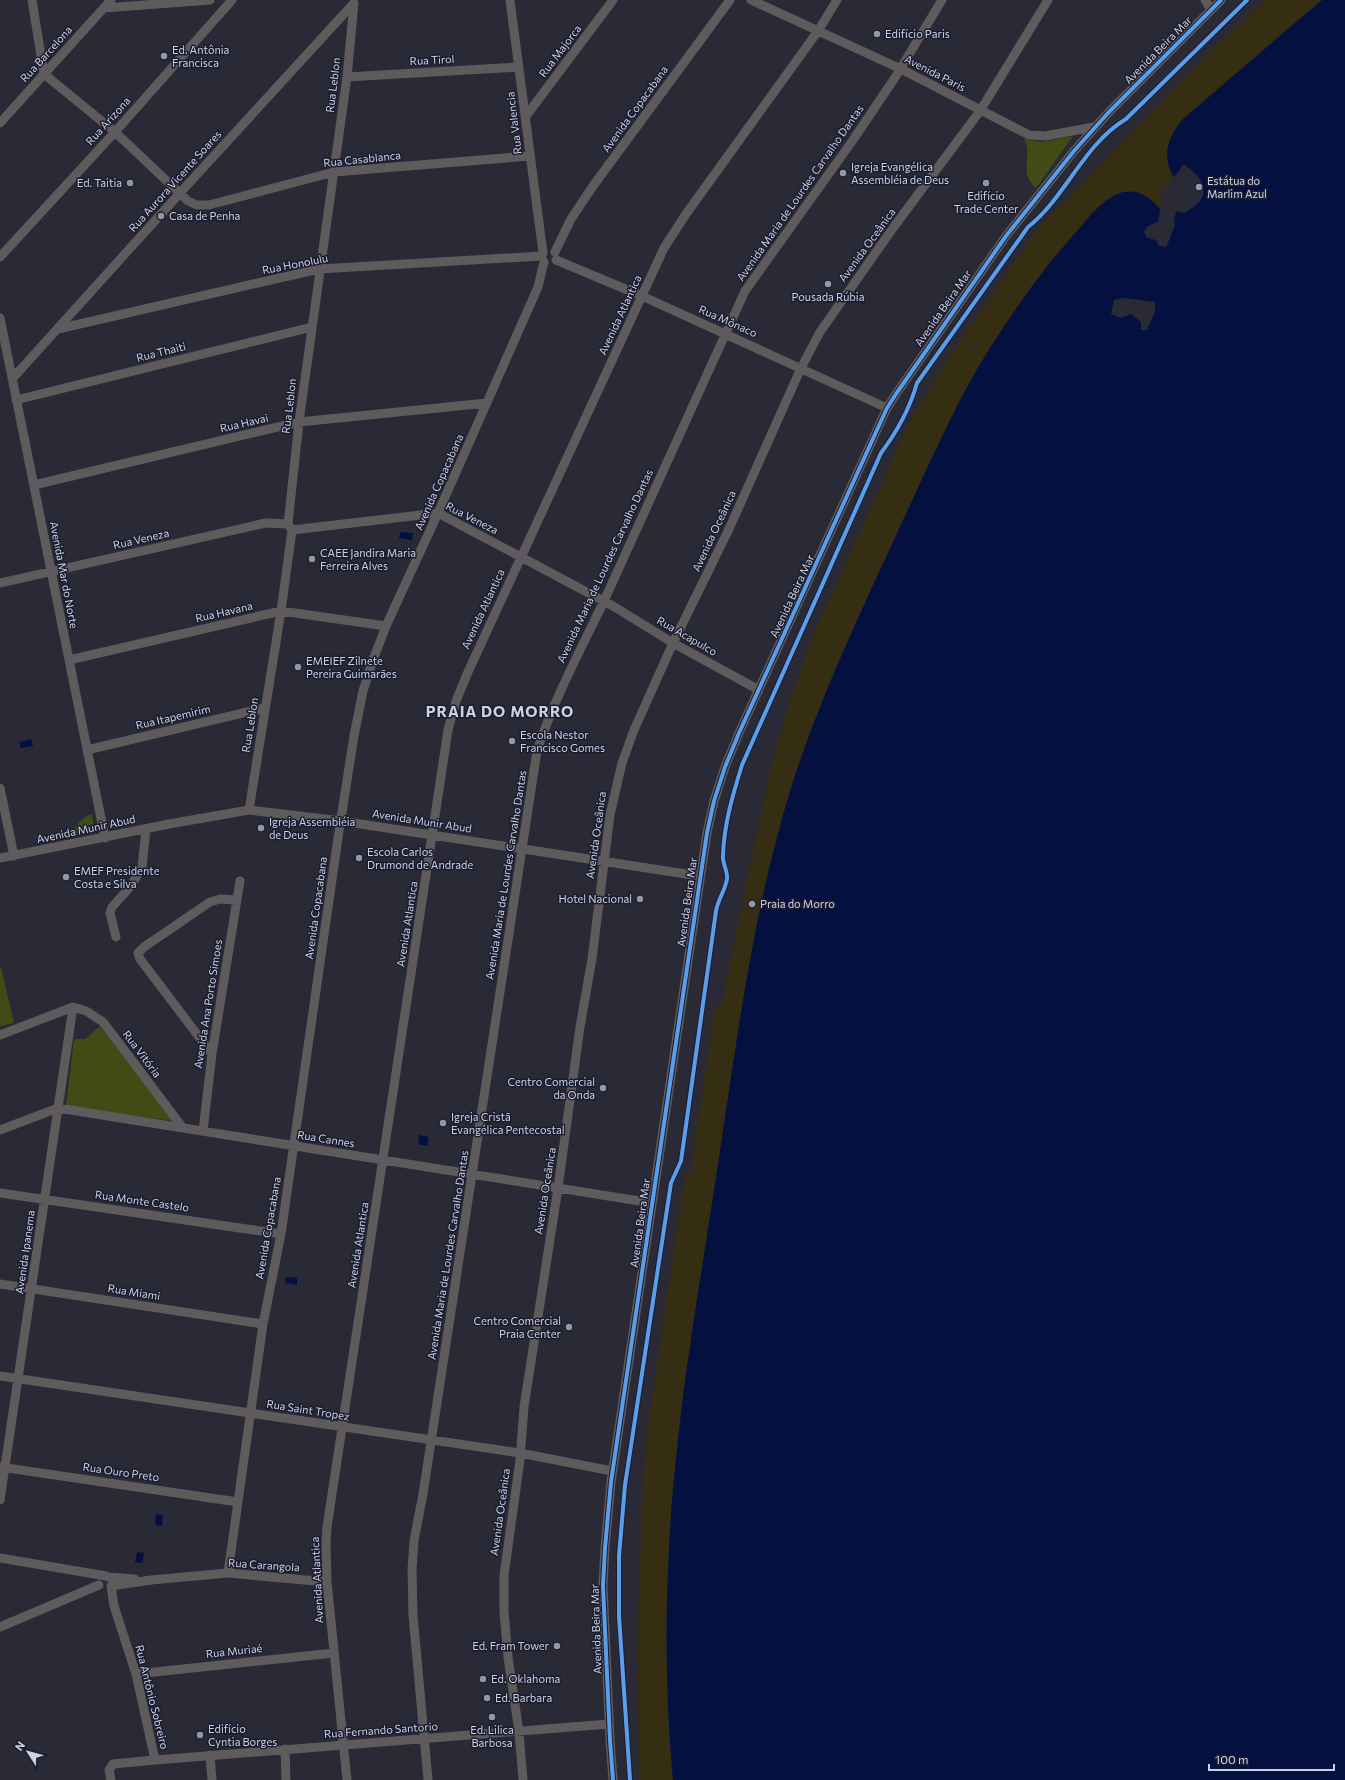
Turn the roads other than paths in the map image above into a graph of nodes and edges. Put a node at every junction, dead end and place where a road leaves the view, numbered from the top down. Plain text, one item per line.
1 (32, 0) edge
2 (111, 0) edge
3 (210, 0) edge
4 (232, 0) edge
5 (510, 0) edge
6 (613, 0) edge
7 (730, 0) edge
8 (751, 0) edge
9 (837, 0) edge
10 (942, 0) edge
11 (1048, 0) edge
12 (1205, 0) edge
13 (1221, 0) edge
14 (355, 2) edge
15 (104, 8) junction
16 (1211, 10) junction
17 (818, 31) junction
18 (518, 67) junction
19 (901, 69) junction
20 (44, 74) junction
21 (346, 77) junction
22 (980, 111) junction
23 (526, 116) junction
24 (0, 123) edge
25 (1094, 127) junction
26 (115, 132) junction
27 (530, 156) junction
28 (334, 172) junction
29 (180, 193) junction
30 (548, 254) junction
31 (0, 258) edge
32 (319, 269) junction
33 (642, 296) junction
34 (0, 318) edge
35 (312, 327) junction
36 (58, 329) junction
37 (726, 334) junction
38 (801, 368) junction
39 (12, 379) junction
40 (16, 400) junction
41 (486, 403) junction
42 (887, 408) junction
43 (299, 422) junction
44 (34, 485) junction
45 (438, 513) junction
46 (290, 527) junction
47 (520, 556) junction
48 (51, 572) junction
49 (0, 583) edge
50 (604, 601) junction
51 (281, 611) junction
52 (386, 626) junction
53 (672, 643) junction
54 (69, 660) junction
55 (759, 690) junction
56 (264, 708) junction
57 (87, 750) junction
58 (0, 788) edge
59 (249, 810) junction
60 (341, 821) junction
61 (146, 829) junction
62 (432, 835) junction
63 (105, 838) junction
64 (522, 849) junction
65 (14, 856) junction
66 (0, 858) edge
67 (604, 861) junction
68 (699, 876) junction
69 (240, 881) dead end
70 (238, 900) junction
71 (116, 937) dead end
72 (73, 1007) junction
73 (0, 1035) edge
74 (212, 1054) junction
75 (58, 1108) junction
76 (183, 1128) junction
77 (0, 1130) edge
78 (202, 1131) junction
79 (294, 1146) junction
80 (383, 1160) junction
81 (472, 1174) junction
82 (558, 1188) junction
83 (0, 1193) edge
84 (45, 1199) junction
85 (652, 1203) junction
86 (280, 1234) junction
87 (0, 1284) edge
88 (32, 1288) junction
89 (263, 1324) junction
90 (0, 1376) edge
91 (18, 1378) junction
92 (251, 1414) junction
93 (342, 1427) junction
94 (432, 1441) junction
95 (520, 1453) junction
96 (2, 1467) edge
97 (612, 1471) junction
98 (0, 1500) edge
99 (238, 1502) junction
100 (0, 1558) edge
101 (228, 1573) junction
102 (327, 1582) junction
103 (105, 1583) junction
104 (0, 1627) edge
105 (334, 1653) junction
106 (136, 1674) junction
107 (609, 1724) junction
108 (519, 1732) junction
109 (425, 1740) junction
110 (344, 1744) junction
111 (285, 1749) junction
112 (210, 1755) junction
113 (155, 1760) junction
114 (111, 1780) edge
115 (212, 1780) edge
116 (286, 1780) edge
117 (347, 1780) edge
118 (428, 1780) edge
119 (523, 1780) edge
120 (613, 1780) edge

1 - 20 street
2 - 15 street, Rua Barcelona
3 - 15 street
4 - 26 street, Rua Arizona
5 - 18 street, Rua Valencia
6 - 23 street, Rua Majorca
7 - 30 street, Avenida Copacabana
8 - 17 street, Avenida Paris
9 - 17 street, Avenida Atlantica
10 - 19 street, Avenida Maria de Lourdes Carvalho Dantas
11 - 22 street, Avenida Oceânica
12 - 16 street
13 - 16 street, Avenida Beira Mar
14 - 21 street, Rua Leblon
14 - 29 street, Rua Aurora Vicente Soares
15 - 20 street, Rua Barcelona
16 - 25 street, Avenida Beira Mar
17 - 19 street, Avenida Paris
17 - 33 street, Avenida Atlantica
18 - 21 street, Rua Tirol
18 - 23 street, Rua Valencia
19 - 22 street, Avenida Paris
19 - 37 street, Avenida Maria de Lourdes Carvalho Dantas
20 - 24 street, Rua Barcelona
20 - 26 street, Rua Casablanca
21 - 28 street, Rua Leblon
22 - 25 street, Avenida Paris
22 - 38 street, Avenida Oceânica
23 - 27 street, Rua Valencia
25 - 42 street, Avenida Beira Mar
26 - 29 street, Rua Casablanca
26 - 31 street, Rua Arizona
27 - 28 street, Rua Casablanca
27 - 30 street, Rua Valencia
28 - 29 street, Rua Casablanca
28 - 32 street, Rua Leblon
29 - 36 street, Rua Aurora Vicente Soares
30 - 32 street, Rua Honolulu
30 - 33 street, Rua Mônaco
30 - 41 street, Avenida Copacabana
32 - 35 street, Rua Leblon
32 - 36 street, Rua Honolulu
33 - 37 street, Rua Mônaco
33 - 47 street, Avenida Atlantica
34 - 39 street, Avenida Mar do Norte
35 - 40 street, Rua Thaiti
35 - 43 street, Rua Leblon
36 - 39 street, Rua Aurora Vicente Soares
37 - 38 street, Rua Mônaco
37 - 50 street, Avenida Maria de Lourdes Carvalho Dantas
38 - 42 street, Rua Mônaco
38 - 53 street, Avenida Oceânica
39 - 40 street, Avenida Mar do Norte
40 - 44 street, Avenida Mar do Norte
41 - 43 street, Rua Havai
41 - 45 street, Avenida Copacabana
42 - 55 street, Avenida Beira Mar
43 - 44 street, Rua Havai
43 - 46 street, Rua Leblon
44 - 48 street, Avenida Mar do Norte
45 - 46 street, Rua Veneza
45 - 47 street, Rua Veneza
45 - 52 street, Avenida Copacabana
46 - 48 street, Rua Veneza
46 - 51 street, Rua Leblon
47 - 50 street, Rua Veneza
47 - 62 street, Avenida Atlantica
48 - 49 street, Rua Veneza
48 - 54 street, Avenida Mar do Norte
50 - 53 street, Rua Acapulco
50 - 64 street, Avenida Maria de Lourdes Carvalho Dantas
51 - 52 street, Rua Havana
51 - 54 street, Rua Havana
51 - 56 street, Rua Leblon
52 - 60 street, Avenida Copacabana
53 - 55 street, Rua Acapulco
53 - 67 street, Avenida Oceânica
54 - 57 street, Avenida Mar do Norte
55 - 68 street, Avenida Beira Mar
56 - 57 street, Rua Itapemirim
56 - 59 street, Rua Leblon
57 - 63 street, Avenida Mar do Norte
58 - 65 street
59 - 60 street, Avenida Munir Abud
59 - 61 street, Avenida Munir Abud
60 - 62 street, Avenida Munir Abud
60 - 79 street, Avenida Copacabana
61 - 63 street, Avenida Munir Abud
61 - 71 street
62 - 64 street, Avenida Munir Abud
62 - 80 street, Avenida Atlantica
63 - 65 street, Avenida Munir Abud
64 - 67 street, Avenida Munir Abud
64 - 81 street, Avenida Maria de Lourdes Carvalho Dantas
65 - 66 street, Avenida Munir Abud
67 - 68 street, Avenida Munir Abud
67 - 82 street, Avenida Oceânica
68 - 85 street, Avenida Beira Mar
69 - 70 street, Avenida Ana Porto Simoes
70 - 74 street, Avenida Ana Porto Simoes
70 - 74 street
72 - 73 street
72 - 75 street, Avenida Ipanema
72 - 76 street, Rua Vitória
74 - 78 street, Avenida Ana Porto Simoes
75 - 76 street, Rua Cannes
75 - 77 street, Rua Cannes
75 - 84 street, Avenida Ipanema
76 - 78 street, Rua Cannes
78 - 79 street, Rua Cannes
79 - 80 street, Rua Cannes
79 - 86 street, Avenida Copacabana
80 - 81 street, Rua Cannes
80 - 93 street, Avenida Atlantica
81 - 82 street, Rua Cannes
81 - 94 street, Avenida Maria de Lourdes Carvalho Dantas
82 - 85 street, Rua Cannes
82 - 95 street, Avenida Oceânica
83 - 84 street, Rua Monte Castelo
84 - 86 street, Rua Monte Castelo
84 - 88 street, Avenida Ipanema
85 - 97 street, Avenida Beira Mar
86 - 89 street, Avenida Copacabana
87 - 88 street, Rua Miami
88 - 89 street, Rua Miami
88 - 91 street, Avenida Ipanema
89 - 92 street, Avenida Copacabana
90 - 91 street, Rua Saint Tropez
91 - 92 street, Rua Saint Tropez
91 - 96 street, Avenida Ipanema
92 - 93 street, Rua Saint Tropez
92 - 99 street, Avenida Copacabana
93 - 94 street, Rua Saint Tropez
93 - 102 street, Avenida Atlantica
94 - 95 street, Rua Saint Tropez
94 - 109 street, Avenida Maria de Lourdes Carvalho Dantas
95 - 97 street, Rua Saint Tropez
95 - 108 street, Avenida Oceânica
96 - 98 street, Avenida Ipanema
96 - 99 street, Rua Ouro Preto
97 - 107 street, Avenida Beira Mar
99 - 101 street, Avenida Copacabana
100 - 103 street, Rua Carangola
101 - 102 street, Rua Carangola
101 - 103 street, Rua Carangola
102 - 105 street, Avenida Atlantica
103 - 104 street
103 - 106 street, Rua Antônio Sobreiro
105 - 106 street, Rua Muriaé
105 - 110 street, Avenida Atlantica
106 - 113 street, Rua Antônio Sobreiro
107 - 108 street, Rua Fernando Santorio
107 - 120 street, Avenida Beira Mar
108 - 109 street, Rua Fernando Santorio
108 - 119 street, Avenida Oceânica
109 - 110 street, Rua Fernando Santorio
109 - 118 street, Avenida Maria de Lourdes Carvalho Dantas
110 - 111 street, Rua Fernando Santorio
110 - 117 street, Avenida Atlantica
111 - 112 street, Rua Fernando Santorio
111 - 116 street
112 - 113 street, Rua Fernando Santorio
112 - 115 street
113 - 114 street, Rua Antônio Sobreiro

